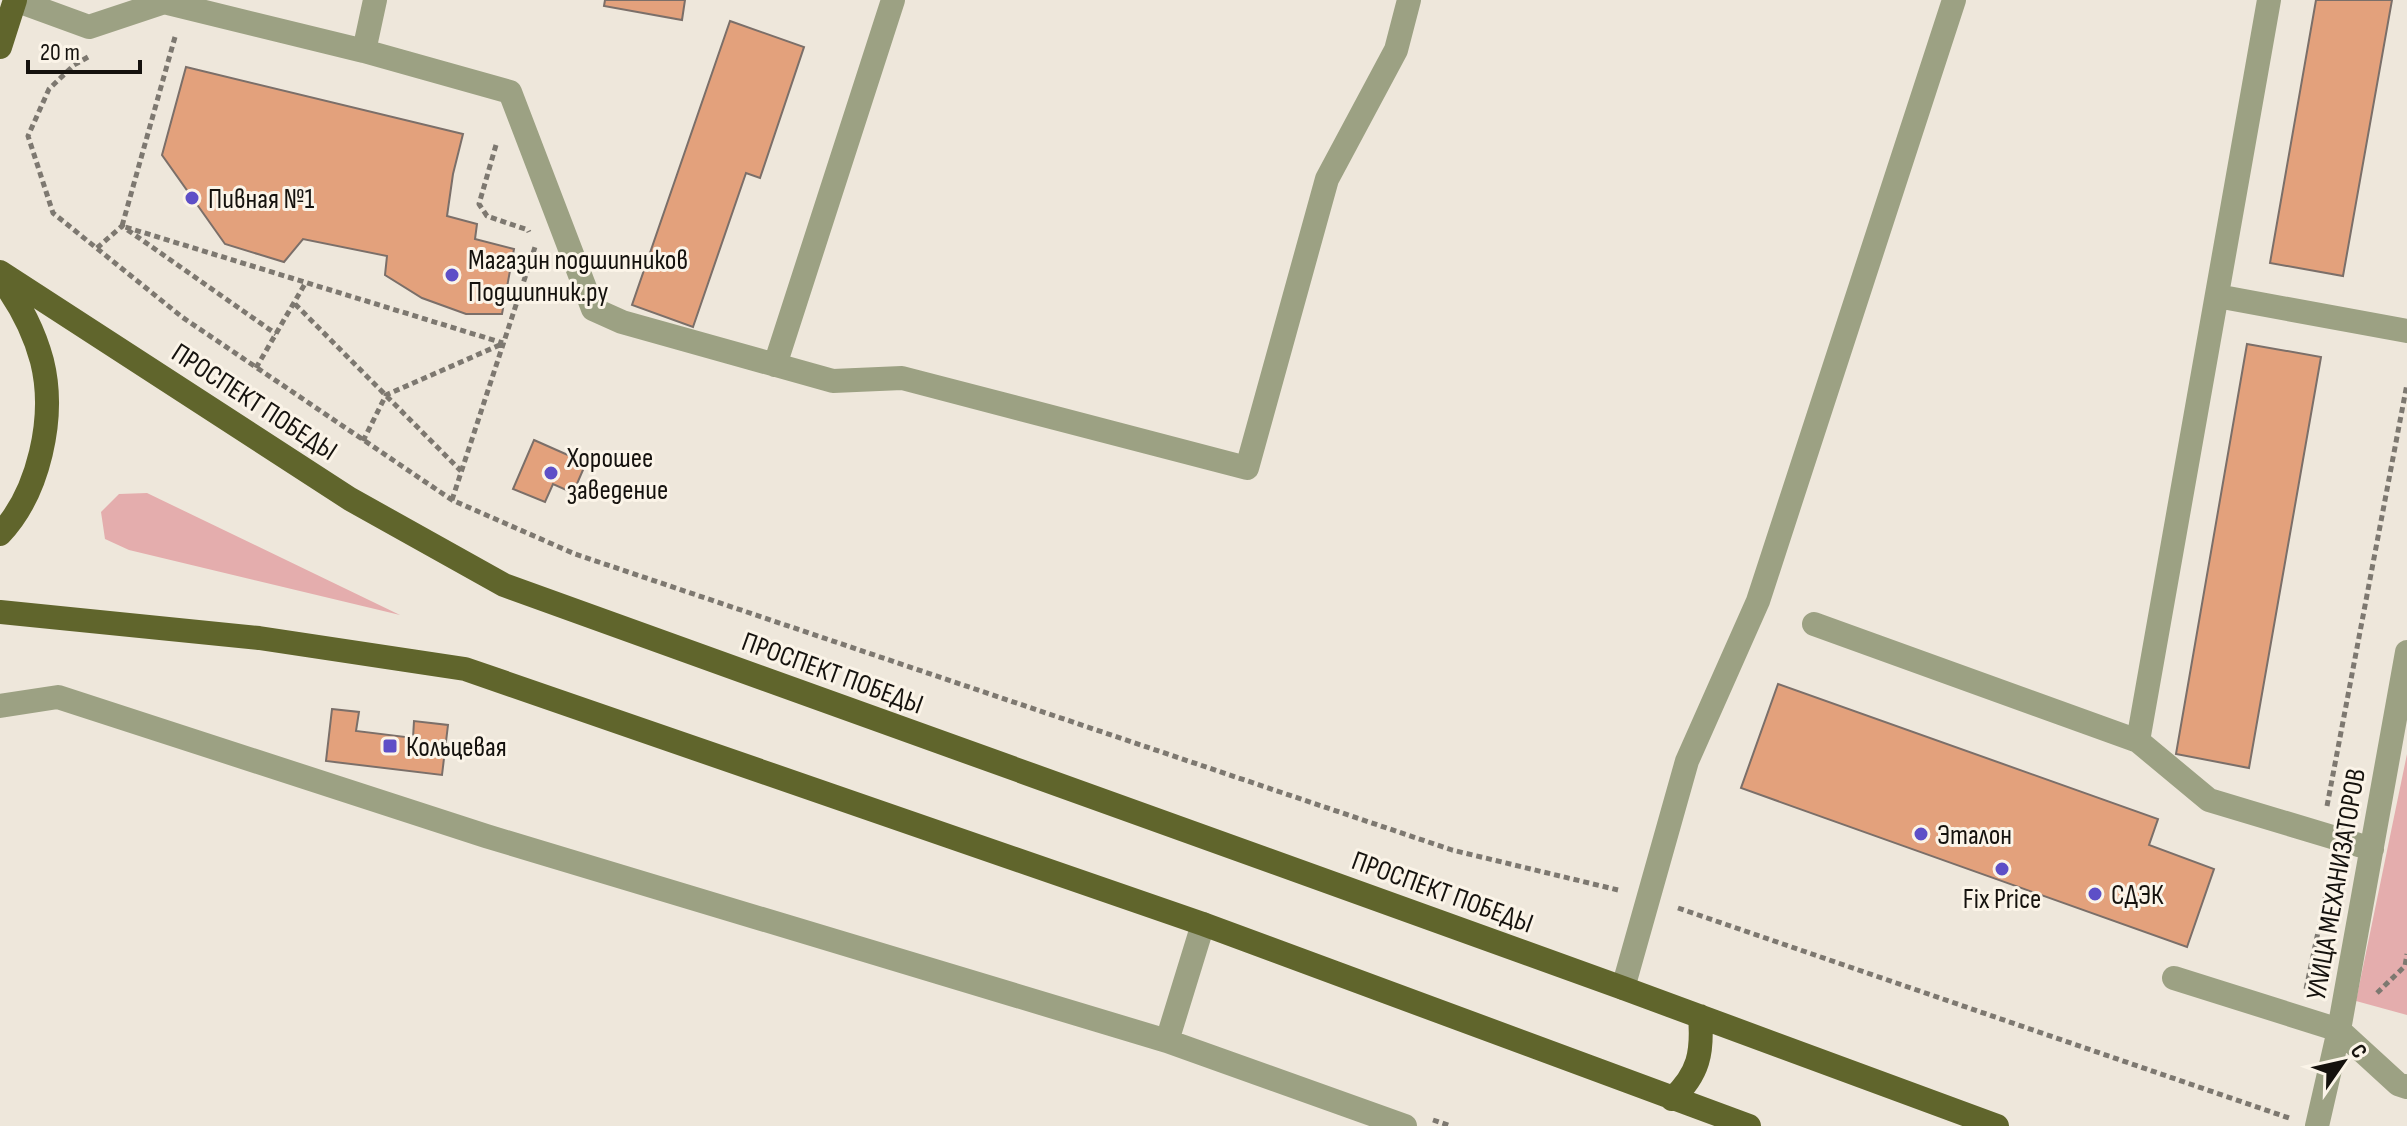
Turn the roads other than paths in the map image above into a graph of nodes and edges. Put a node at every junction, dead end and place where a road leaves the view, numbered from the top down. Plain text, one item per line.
1 (15, 0) edge
2 (375, 0) edge
3 (893, 0) edge
4 (1409, 0) edge
5 (1954, 0) edge
6 (2269, 0) edge
7 (0, 47) edge
8 (364, 51) junction
9 (0, 272) edge
10 (0, 279) edge
11 (2217, 296) junction
12 (2407, 331) edge
13 (775, 365) junction
14 (0, 534) edge
15 (0, 612) edge
16 (1814, 624) dead end
17 (2407, 652) edge
18 (0, 706) edge
19 (2138, 741) junction
20 (2372, 849) junction
21 (1203, 924) junction
22 (2174, 978) dead end
23 (1623, 988) junction
24 (1700, 1016) junction
25 (2339, 1030) junction
26 (1167, 1041) junction
27 (2407, 1087) edge
28 (1672, 1099) junction
29 (2306, 1123) edge
30 (1405, 1126) edge
31 (1749, 1126) edge
32 (1997, 1126) edge

1 - 7 main road
1 - 8 street
2 - 8 street
3 - 13 street
4 - 13 street
5 - 23 street
6 - 11 street
8 - 13 street
9 - 23 main road, ПРОСПЕКТ ПОБЕДЫ
10 - 14 main road
11 - 12 street
11 - 19 street
15 - 21 main road
16 - 19 street
17 - 20 street, УЛИЦА МЕХАНИЗАТОРОВ
18 - 26 street
19 - 20 street
20 - 25 street, УЛИЦА МЕХАНИЗАТОРОВ
21 - 26 street
21 - 28 main road
22 - 25 street
23 - 24 main road, ПРОСПЕКТ ПОБЕДЫ
24 - 28 main road
24 - 32 main road, ПРОСПЕКТ ПОБЕДЫ
25 - 27 street
25 - 29 street, УЛИЦА МЕХАНИЗАТОРОВ
26 - 30 street
28 - 31 main road

